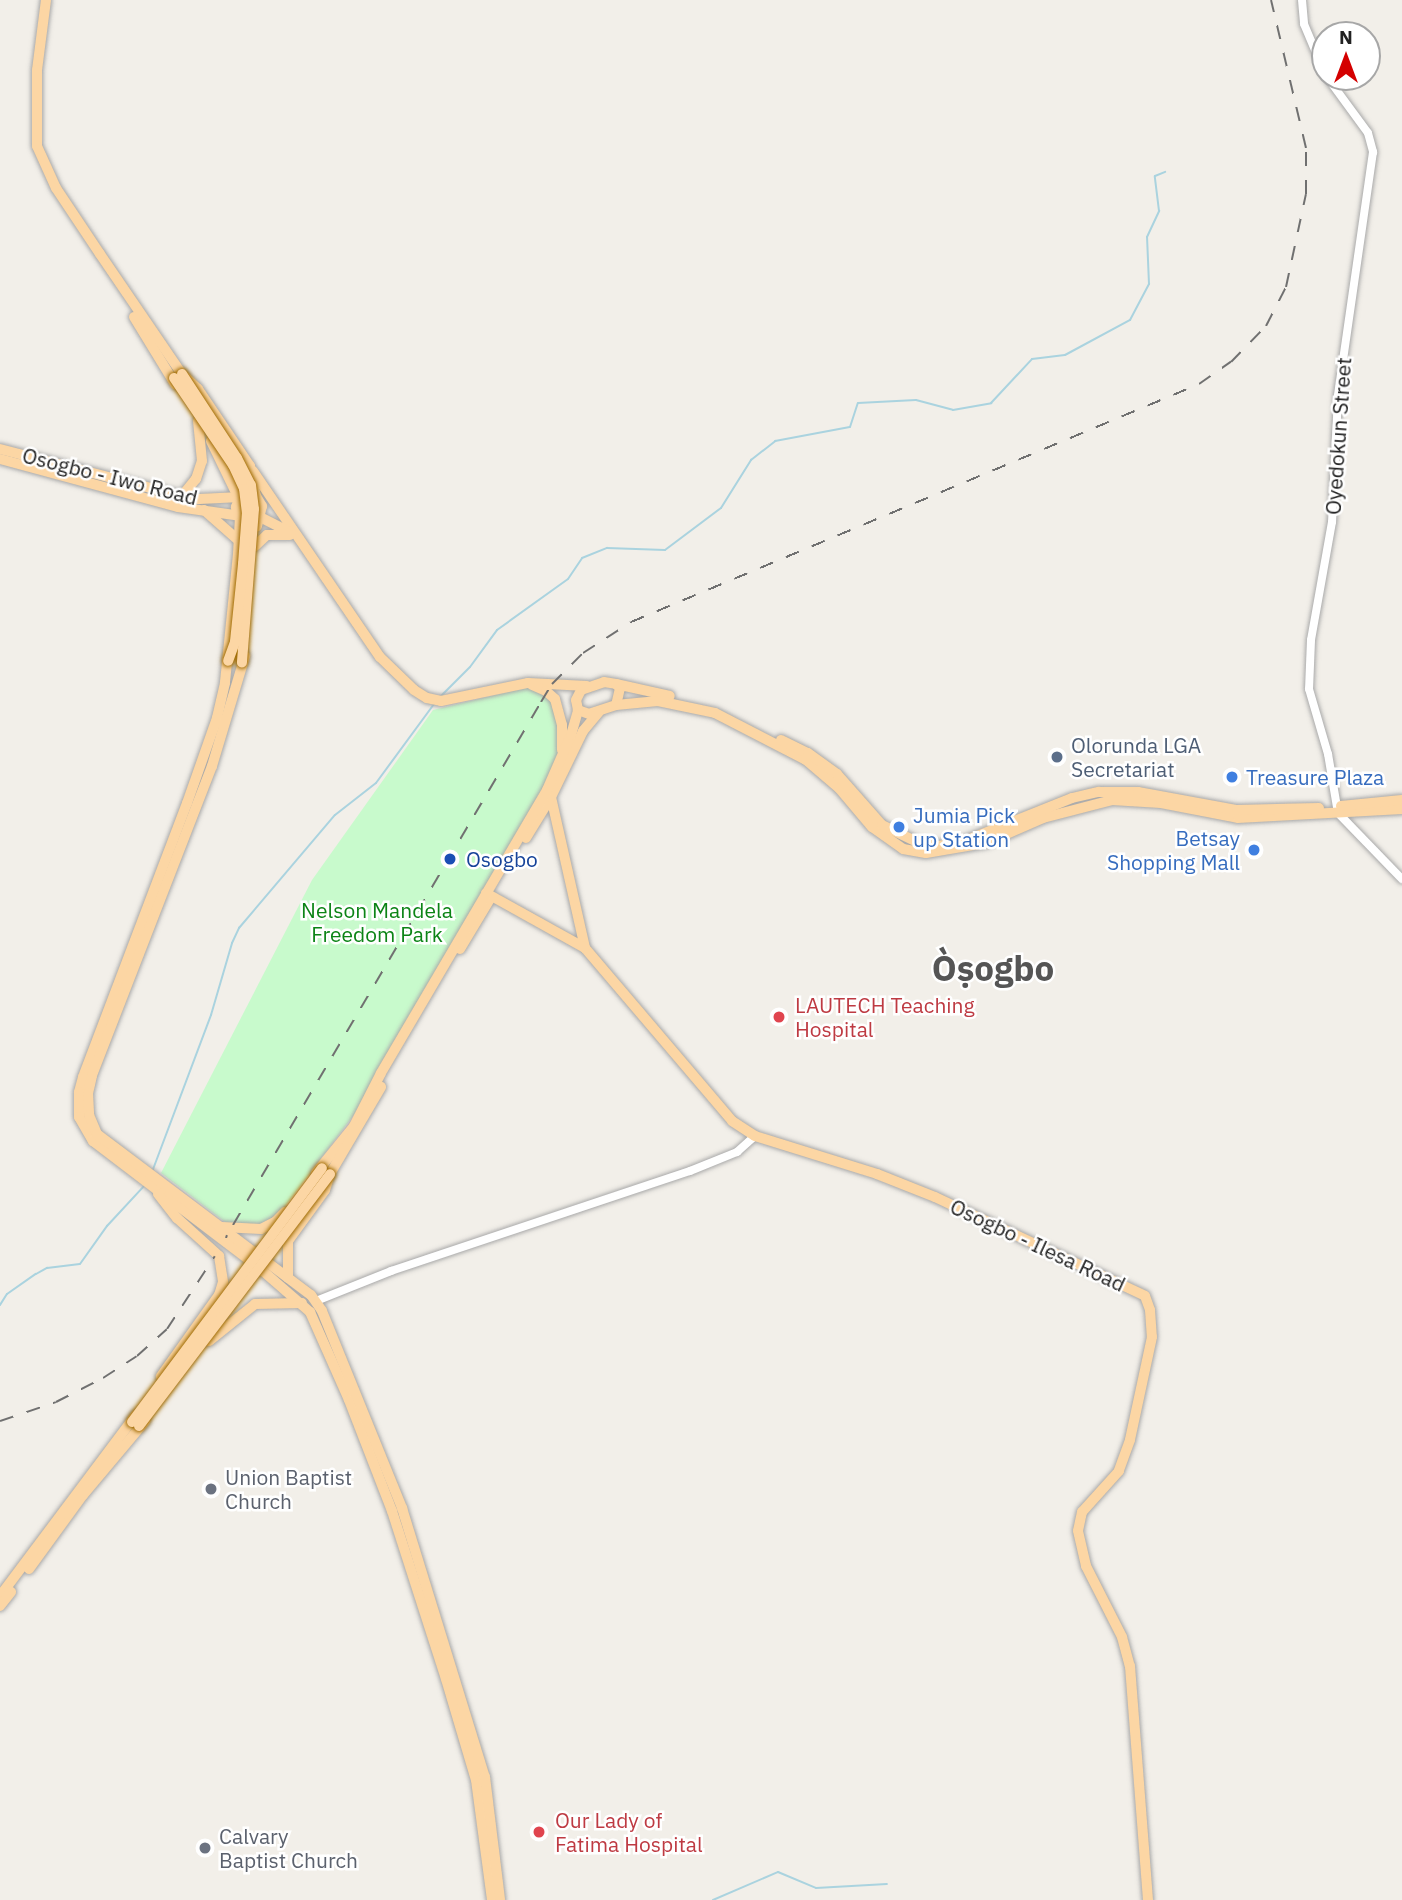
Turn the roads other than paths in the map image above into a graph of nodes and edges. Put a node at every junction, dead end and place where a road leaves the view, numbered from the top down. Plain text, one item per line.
1 (40, 0) edge
2 (47, 0) edge
3 (1302, 0) edge
4 (1311, 40) edge
5 (1338, 91) edge
6 (178, 376) junction
7 (198, 421) junction
8 (0, 449) edge
9 (0, 459) edge
10 (250, 466) junction
11 (182, 496) junction
12 (256, 496) junction
13 (270, 496) junction
14 (239, 499) junction
15 (204, 510) junction
16 (240, 516) junction
17 (258, 516) junction
18 (294, 535) junction
19 (239, 537) junction
20 (256, 541) junction
21 (228, 661) junction
22 (242, 663) junction
23 (528, 684) junction
24 (553, 684) junction
25 (617, 684) junction
26 (587, 686) junction
27 (577, 705) junction
28 (616, 705) junction
29 (599, 712) junction
30 (562, 757) junction
31 (551, 797) junction
32 (1402, 800) edge
33 (192, 805) junction
34 (1402, 809) edge
35 (1337, 811) junction
36 (173, 861) junction
37 (1402, 879) edge
38 (489, 894) junction
39 (585, 948) junction
40 (755, 1136) junction
41 (326, 1171) junction
42 (150, 1181) junction
43 (222, 1227) junction
44 (288, 1278) junction
45 (316, 1301) junction
46 (303, 1303) junction
47 (135, 1424) junction
48 (0, 1596) edge
49 (0, 1606) edge
50 (492, 1900) edge
51 (500, 1900) edge
52 (1148, 1900) edge

1 - 6 main road
2 - 6 main road
3 - 4 street, Oyedokun Street
5 - 35 street, Oyedokun Street
6 - 7 main road
6 - 10 main road
6 - 21 main road, bridge
6 - 22 main road, bridge
7 - 11 main road
7 - 14 main road
8 - 11 main road, Osogbo - Iwo Road
9 - 15 main road, Osogbo - Iwo Road
10 - 12 main road
10 - 13 main road
11 - 14 main road, Osogbo - Iwo Road
12 - 13 main road
12 - 14 main road
12 - 17 main road
13 - 18 main road
14 - 16 main road
15 - 16 main road, Osogbo - Iwo Road
15 - 19 main road
16 - 17 main road
16 - 19 main road
17 - 18 main road
17 - 20 main road
18 - 20 main road
18 - 23 main road
19 - 20 main road
19 - 21 main road
20 - 22 main road
21 - 33 main road
22 - 33 main road
23 - 24 main road
23 - 30 main road
24 - 26 main road
24 - 27 main road
25 - 26 main road
25 - 28 main road
25 - 35 main road
26 - 27 main road
27 - 29 main road
27 - 30 main road
28 - 29 main road
28 - 35 main road
29 - 31 main road
30 - 38 main road
31 - 38 main road
31 - 39 main road, Osogbo - Ilesa Road
32 - 35 main road
33 - 36 main road
33 - 36 main road
34 - 35 main road
35 - 37 street
36 - 42 main road
36 - 42 main road
38 - 39 main road
38 - 41 main road
39 - 40 main road, Osogbo - Ilesa Road
40 - 45 street
40 - 52 main road, Osogbo - Ilesa Road
41 - 43 main road
41 - 44 main road
41 - 47 main road, bridge
42 - 43 main road
42 - 46 main road
42 - 47 main road
43 - 44 main road
44 - 45 main road
45 - 51 main road
46 - 47 main road
46 - 50 main road
47 - 48 main road
47 - 49 main road

